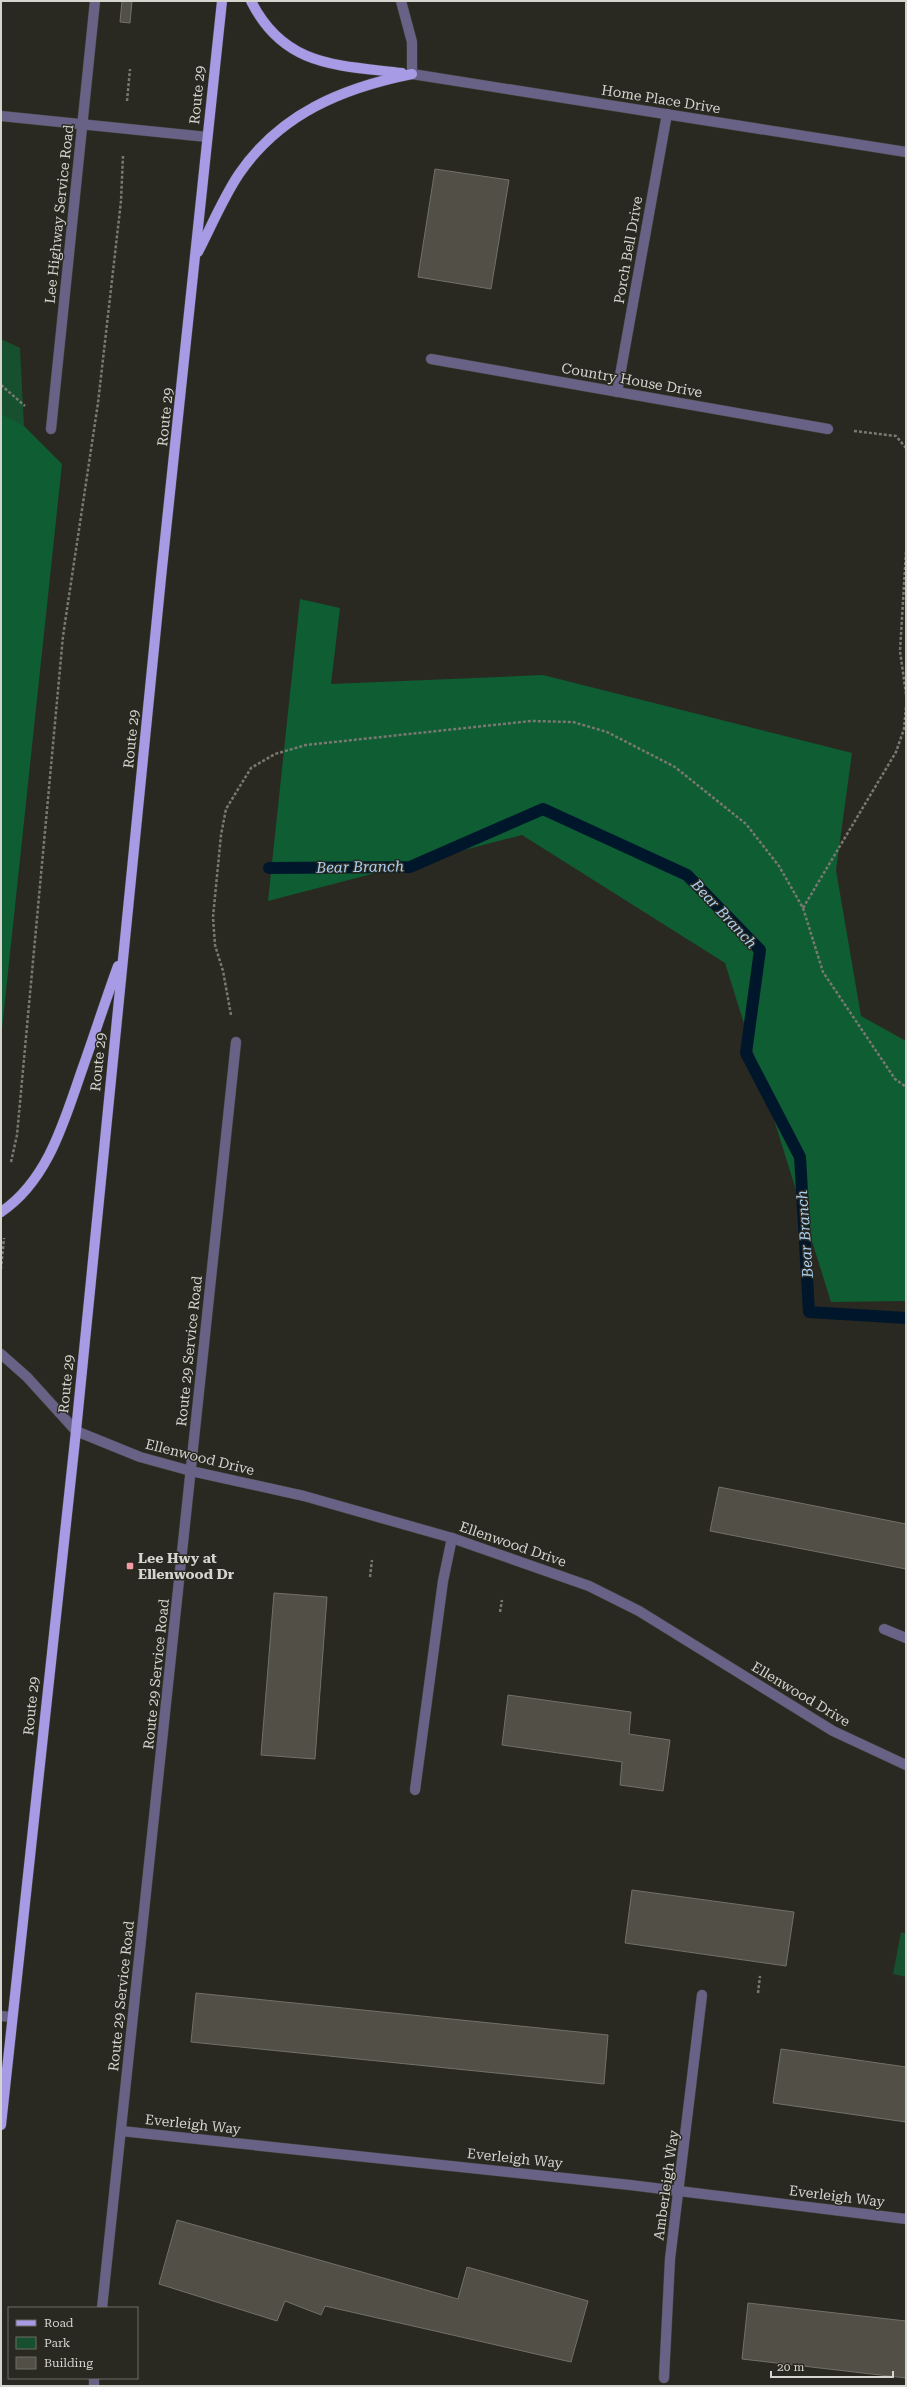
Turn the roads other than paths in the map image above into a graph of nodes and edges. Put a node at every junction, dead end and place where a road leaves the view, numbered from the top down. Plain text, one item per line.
1 (95, 1) edge
2 (222, 1) edge
3 (251, 1) edge
4 (401, 1) edge
5 (412, 74) junction
6 (667, 114) junction
7 (1, 116) edge
8 (82, 126) junction
9 (207, 137) junction
10 (906, 152) edge
11 (195, 257) junction
12 (432, 359) dead end
13 (617, 392) junction
14 (51, 429) dead end
15 (828, 429) road end
16 (124, 951) junction
17 (236, 1042) road end
18 (1, 1212) edge
19 (1, 1354) edge
20 (76, 1431) junction
21 (191, 1471) junction
22 (452, 1538) junction
23 (884, 1629) dead end
24 (906, 1638) edge
25 (906, 1765) edge
26 (415, 1790) dead end
27 (702, 1995) dead end
28 (1, 2016) edge
29 (12, 2017) junction
30 (1, 2125) edge
31 (121, 2131) junction
32 (678, 2191) junction
33 (906, 2219) edge
34 (102, 2307) edge
35 (664, 2378) dead end

1 - 8 street, Lee Highway Service Road
2 - 9 main road, Route 29
3 - 5 main road
4 - 5 street
5 - 6 street, Home Place Drive
5 - 11 main road
6 - 10 street, Home Place Drive
6 - 13 street, Porch Bell Drive
7 - 8 street
8 - 9 street
8 - 14 street, Lee Highway Service Road
9 - 11 main road, Route 29
11 - 16 main road, Route 29
12 - 13 street, Country House Drive
13 - 15 street, Country House Drive
16 - 18 main road
16 - 20 main road, Route 29
17 - 21 street, Route 29 Service Road
19 - 20 street
20 - 21 street, Ellenwood Drive
20 - 29 main road, Route 29
21 - 22 street, Ellenwood Drive
21 - 31 street, Route 29 Service Road
22 - 25 street, Ellenwood Drive
22 - 26 street
23 - 24 street
27 - 32 street, Amberleigh Way
28 - 29 street
29 - 30 main road, Route 29
31 - 32 street, Everleigh Way
31 - 34 street, Route 29 Service Road
32 - 33 street, Everleigh Way
32 - 35 street, Amberleigh Way

